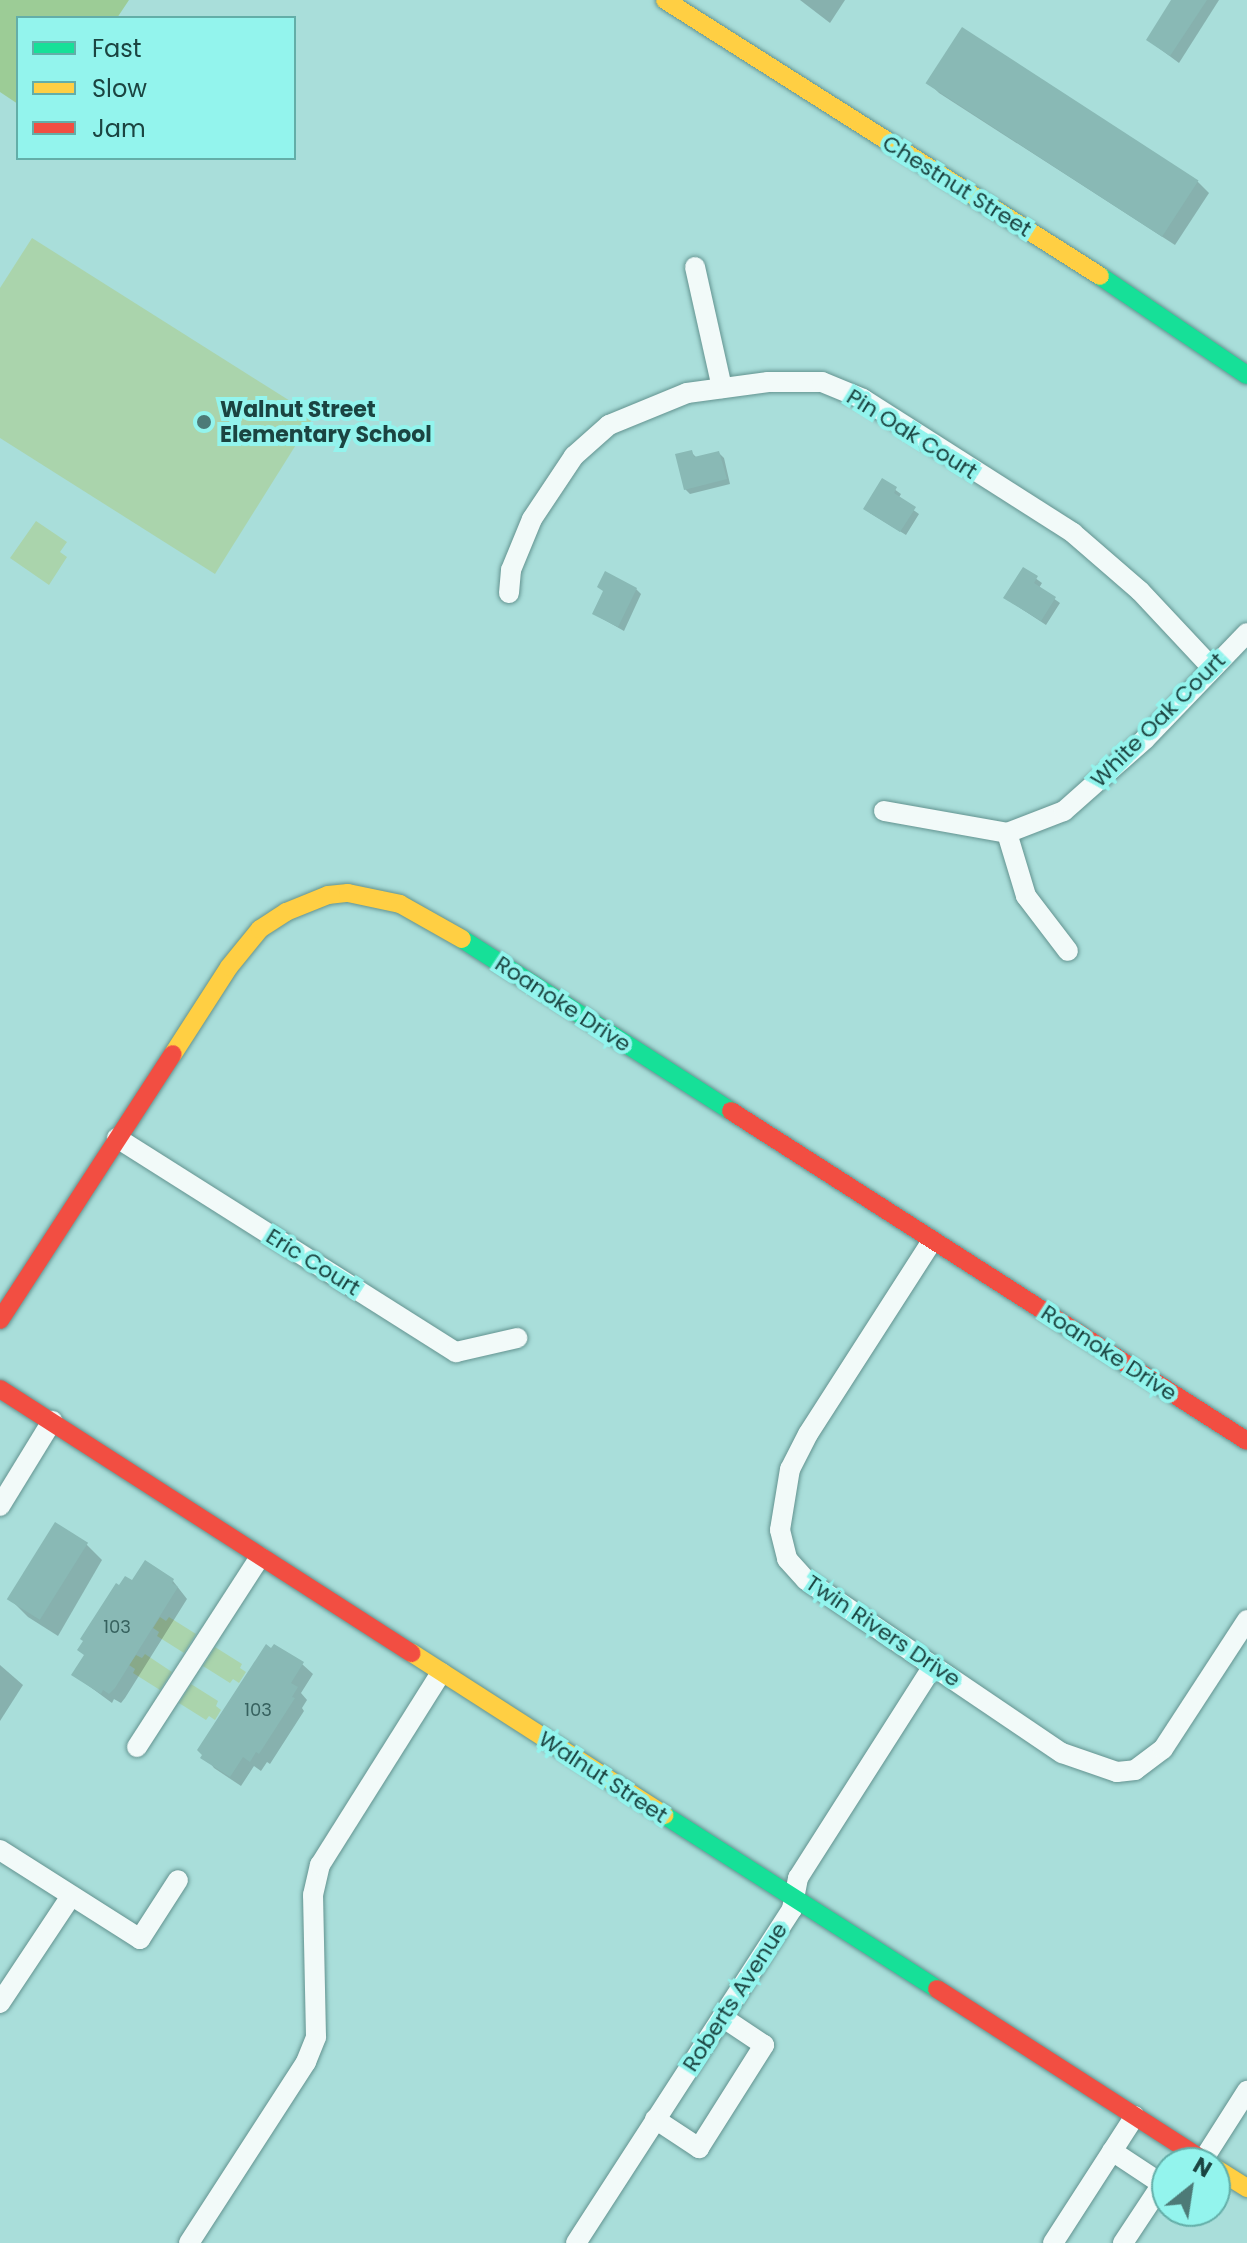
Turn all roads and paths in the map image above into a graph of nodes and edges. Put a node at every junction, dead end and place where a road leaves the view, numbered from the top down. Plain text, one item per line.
1 (665, 0) edge
2 (695, 267) dead end
3 (1247, 375) edge
4 (722, 388) junction
5 (509, 593) dead end
6 (1247, 633) edge
7 (1211, 667) junction
8 (884, 811) dead end
9 (1007, 833) junction
10 (1068, 951) dead end
11 (117, 1138) junction
12 (932, 1241) junction
13 (0, 1320) edge
14 (517, 1338) dead end
15 (0, 1389) edge
16 (52, 1421) junction
17 (1247, 1441) edge
18 (0, 1506) edge
19 (260, 1557) junction
20 (1247, 1620) edge
21 (933, 1666) junction
22 (441, 1673) junction
23 (137, 1747) dead end
24 (0, 1850) edge
25 (178, 1880) dead end
26 (71, 1896) junction
27 (794, 1898) junction
28 (0, 2003) edge
29 (722, 2017) junction
30 (1247, 2091) edge
31 (1135, 2116) junction
32 (655, 2119) junction
33 (1183, 2147) edge
34 (1218, 2147) edge
35 (1112, 2151) junction
36 (189, 2243) edge
37 (576, 2243) edge
38 (1053, 2243) edge
39 (1123, 2243) edge

1 - 3 street, Chestnut Street
2 - 4 street
4 - 5 street, Pin Oak Court
4 - 7 street, Pin Oak Court
6 - 7 street, White Oak Court
7 - 9 street, White Oak Court
8 - 9 street
9 - 10 street
11 - 12 street, Roanoke Drive
11 - 13 street, Roanoke Drive
11 - 14 street, Eric Court
12 - 17 street, Roanoke Drive
12 - 21 street, Twin Rivers Drive
15 - 16 street, Walnut Street
16 - 18 street
16 - 19 street, Walnut Street
19 - 22 street, Walnut Street
19 - 23 street
20 - 21 street, Twin Rivers Drive
21 - 27 street, Roberts Avenue
22 - 27 street, Walnut Street
22 - 36 street
24 - 26 street
25 - 26 street
26 - 28 street
27 - 29 street, Roberts Avenue
27 - 31 street, Walnut Street
29 - 32 street, Roberts Avenue
29 - 32 street
30 - 34 street
31 - 33 street, Walnut Street
31 - 35 street
32 - 37 street, Roberts Avenue
35 - 38 street
35 - 39 street

